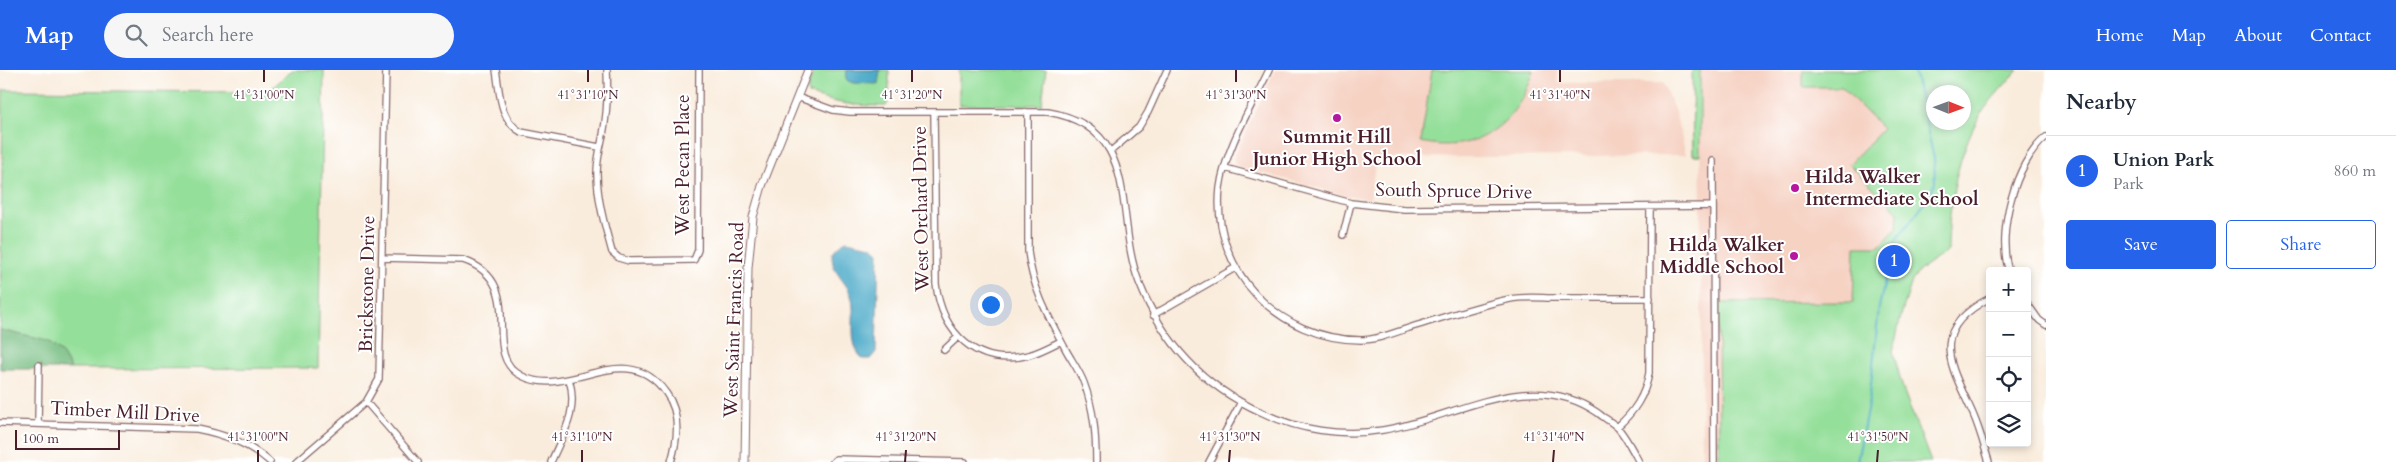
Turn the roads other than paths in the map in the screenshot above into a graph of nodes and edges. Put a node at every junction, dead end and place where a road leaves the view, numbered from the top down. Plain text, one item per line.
1 (386, 70) edge
2 (496, 70) edge
3 (607, 70) edge
4 (699, 70) edge
5 (808, 70) edge
6 (1167, 70) edge
7 (1269, 70) edge
8 (797, 97) junction
9 (934, 112) junction
10 (1028, 112) junction
11 (2046, 137) edge
12 (599, 148) junction
13 (1112, 151) junction
14 (1713, 160) dead end
15 (1225, 168) junction
16 (1351, 203) junction
17 (1713, 206) junction
18 (1650, 207) junction
19 (1343, 236) dead end
20 (383, 258) junction
21 (2008, 267) edge
22 (1235, 268) junction
23 (1650, 298) junction
24 (1986, 300) edge
25 (2031, 308) edge
26 (1153, 315) junction
27 (2046, 325) edge
28 (957, 338) junction
29 (1061, 340) junction
30 (944, 350) dead end
31 (39, 365) dead end
32 (569, 379) junction
33 (366, 402) junction
34 (1240, 402) junction
35 (0, 423) edge
36 (38, 423) junction
37 (1617, 427) junction
38 (270, 462) edge
39 (296, 462) edge
40 (418, 462) edge
41 (551, 462) edge
42 (671, 462) edge
43 (745, 462) edge
44 (833, 462) edge
45 (966, 462) edge
46 (1096, 462) edge
47 (1209, 462) edge
48 (1639, 462) edge
49 (1714, 462) edge
50 (1989, 462) edge

1 - 20 street, Brickstone Drive
2 - 12 street
3 - 12 street
4 - 12 street, West Pecan Place
5 - 8 street, West Saint Francis Road
6 - 13 street
7 - 15 street
8 - 9 street
8 - 43 street, West Saint Francis Road
9 - 10 street
9 - 28 street, West Orchard Drive
10 - 13 street
10 - 29 street
11 - 21 street
13 - 26 street
14 - 17 street
15 - 16 street, South Spruce Drive
15 - 22 street
16 - 18 street, South Spruce Drive
16 - 19 street
17 - 18 street, South Spruce Drive
17 - 49 street
18 - 23 street
20 - 32 street
20 - 33 street, Brickstone Drive
22 - 23 street
22 - 26 street
23 - 37 street
24 - 50 street
25 - 27 street
26 - 34 street
28 - 29 street
28 - 30 street
29 - 46 street
31 - 36 street
32 - 41 street
32 - 42 street
33 - 39 street, Brickstone Drive
33 - 40 street
34 - 37 street
34 - 47 street
35 - 36 street, Timber Mill Drive
36 - 38 street, Timber Mill Drive
37 - 48 street
44 - 45 street

